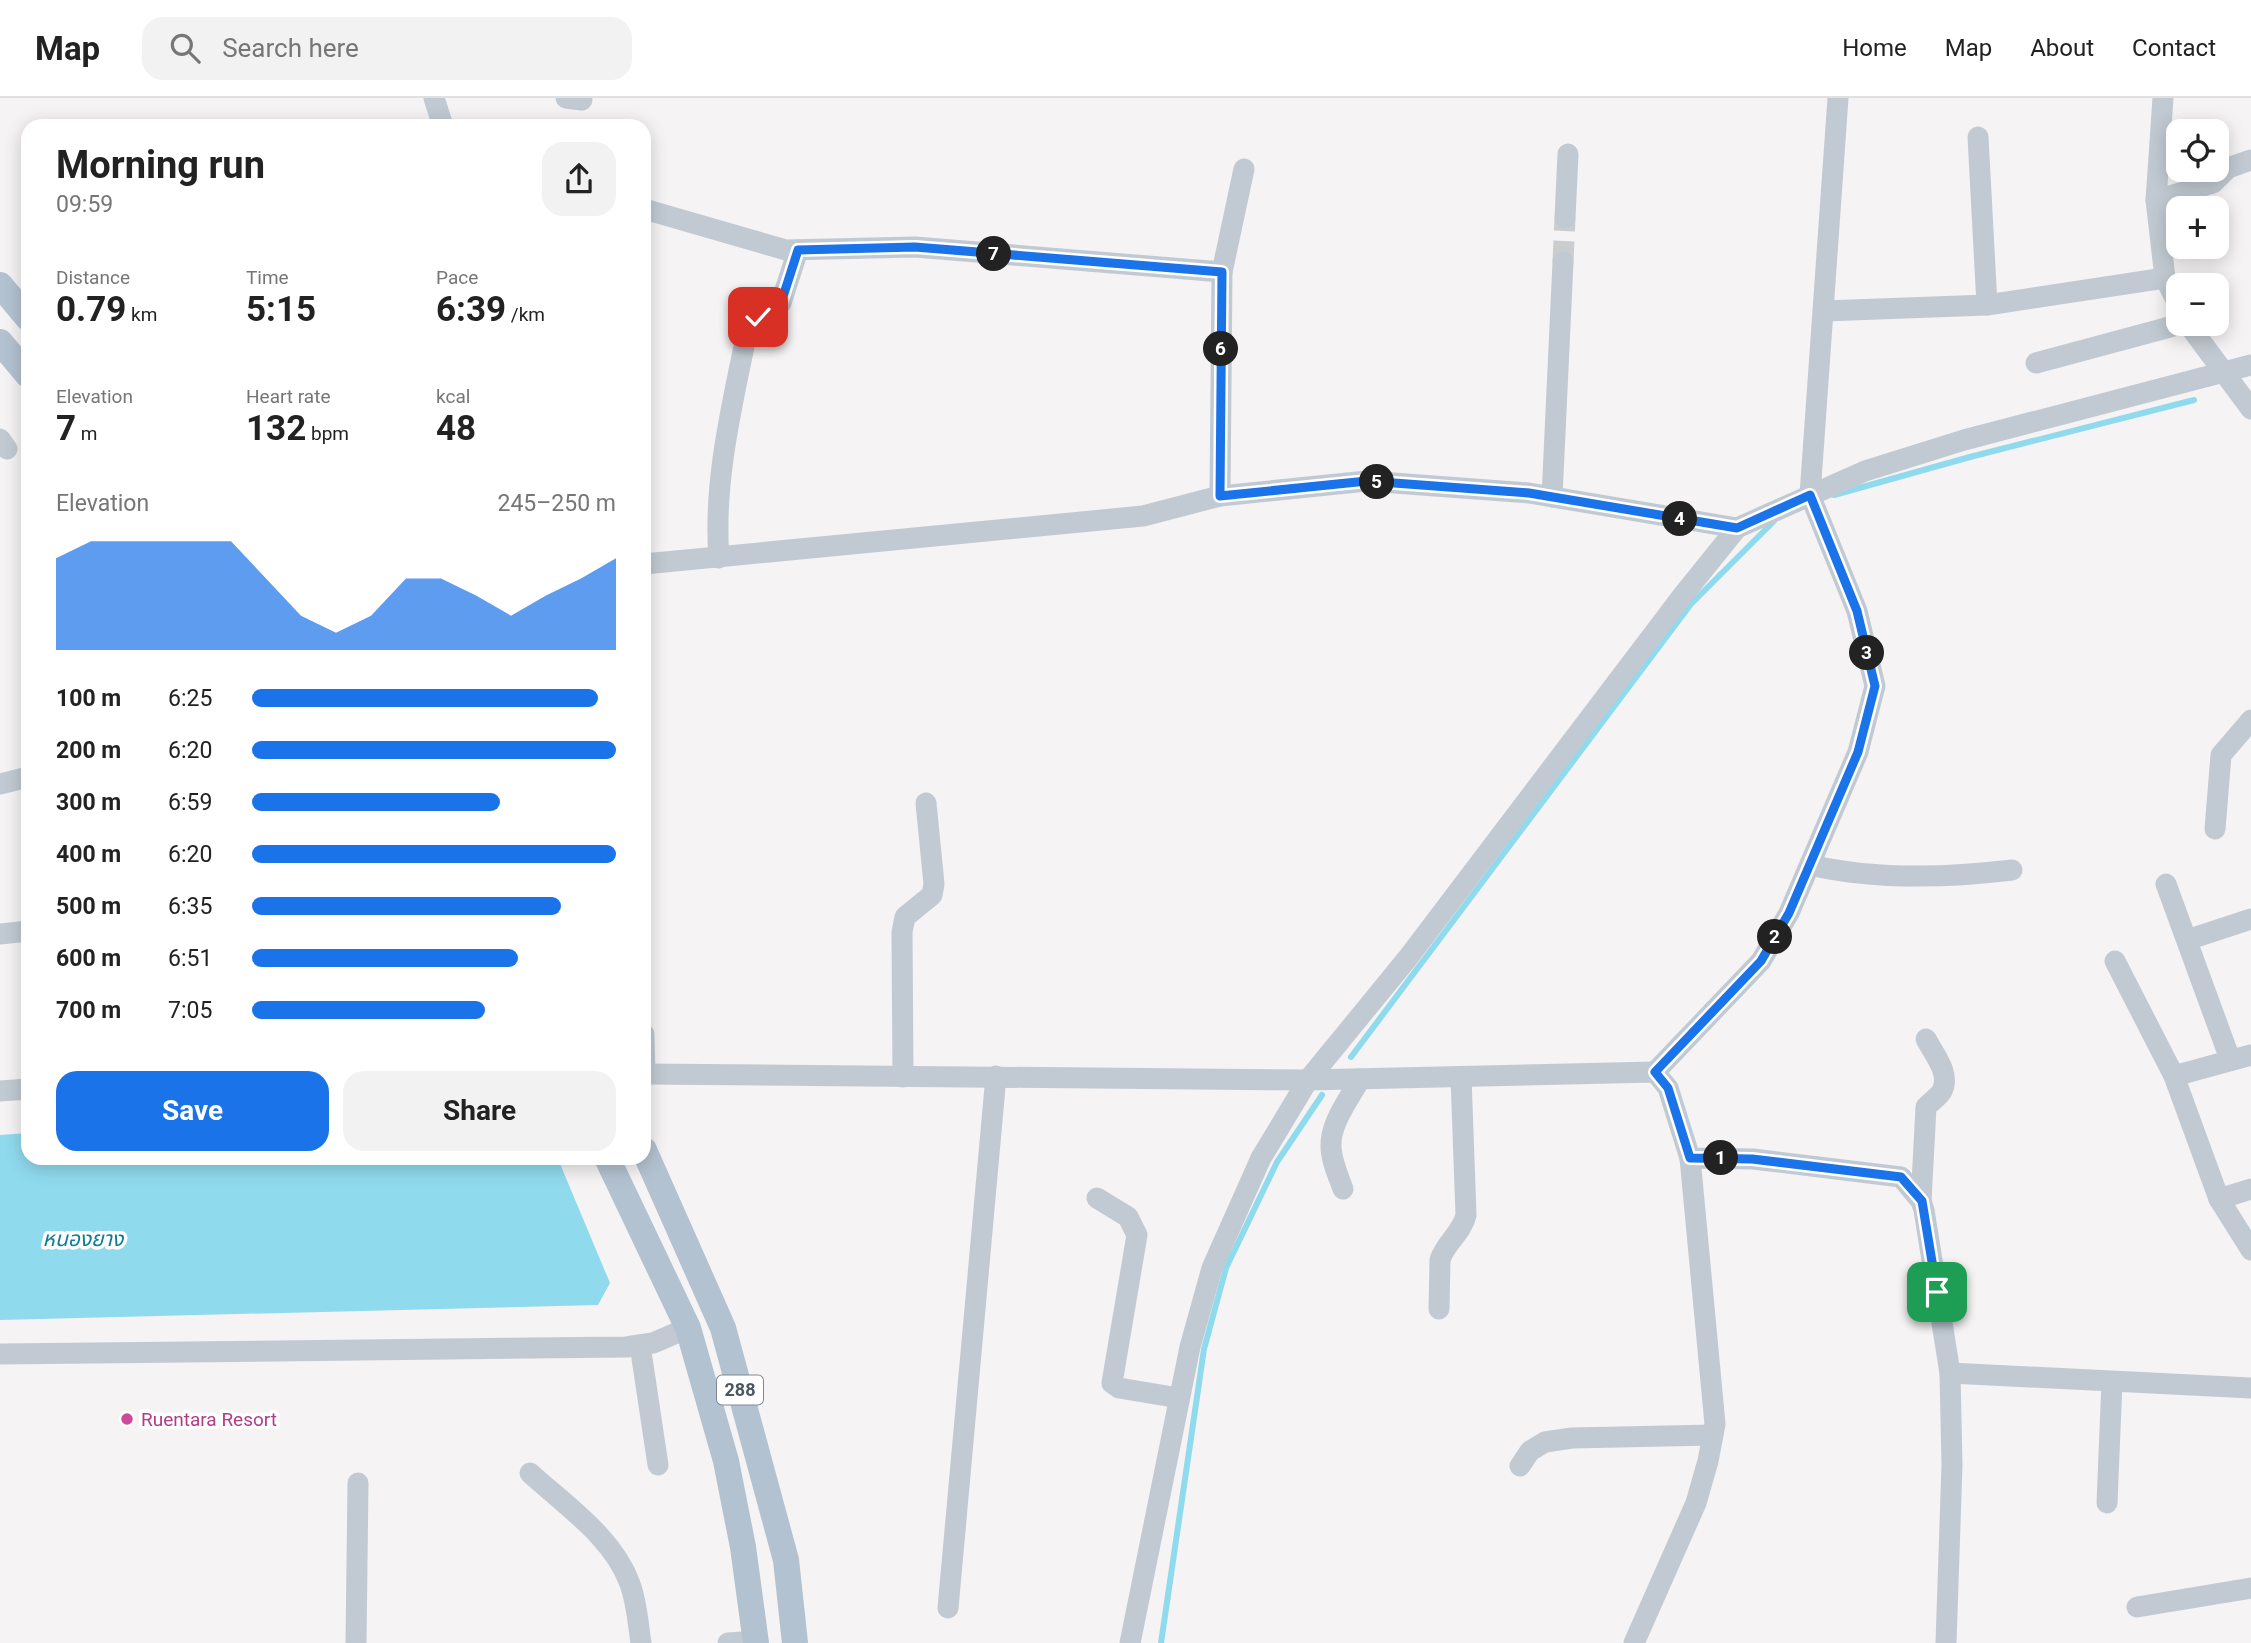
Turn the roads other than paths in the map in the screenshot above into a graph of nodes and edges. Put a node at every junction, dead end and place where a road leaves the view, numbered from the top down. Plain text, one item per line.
1 (434, 98) edge
2 (1838, 98) edge
3 (2163, 98) edge
4 (441, 119) edge
5 (1978, 137) dead end
6 (1567, 155) dead end
7 (2251, 160) edge
8 (1244, 169) dead end
9 (2156, 200) junction
10 (651, 211) edge
11 (1565, 218) tunnel mouth
12 (798, 250) junction
13 (1563, 262) tunnel mouth
14 (1222, 272) junction
15 (2165, 278) joint
16 (0, 285) edge
17 (1987, 305) junction
18 (21, 310) edge
19 (1824, 311) junction
20 (2166, 328) edge
21 (2196, 336) edge
22 (0, 341) edge
23 (2036, 363) dead end
24 (2251, 365) edge
25 (21, 366) edge
26 (2222, 372) junction
27 (2251, 409) edge
28 (1810, 495) junction
29 (1220, 496) junction
30 (1552, 496) junction
31 (1737, 528) junction
32 (719, 558) junction
33 (651, 563) edge
34 (2251, 720) edge
35 (21, 779) edge
36 (0, 784) edge
37 (926, 803) dead end
38 (2215, 828) dead end
39 (1810, 865) junction
40 (2012, 870) dead end
41 (2166, 884) dead end
42 (2251, 919) edge
43 (21, 932) edge
44 (0, 934) edge
45 (2187, 940) junction
46 (2115, 961) dead end
47 (1926, 1039) dead end
48 (2241, 1057) edge
49 (1655, 1072) junction
50 (651, 1074) edge
51 (996, 1076) junction
52 (2174, 1076) junction
53 (903, 1077) junction
54 (1461, 1077) junction
55 (1360, 1079) junction
56 (1308, 1080) junction
57 (21, 1090) edge
58 (0, 1091) edge
59 (1690, 1158) junction
60 (610, 1165) edge
61 (651, 1165) edge
62 (1343, 1189) dead end
63 (2251, 1189) edge
64 (1097, 1198) dead end
65 (2219, 1199) junction
66 (1922, 1201) junction
67 (2251, 1250) edge
68 (1439, 1308) dead end
69 (688, 1328) junction
70 (640, 1345) junction
71 (0, 1354) edge
72 (1950, 1373) junction
73 (2112, 1382) junction
74 (2251, 1388) edge
75 (1179, 1398) junction
76 (1713, 1435) junction
77 (658, 1465) dead end
78 (1520, 1466) dead end
79 (530, 1473) dead end
80 (358, 1483) dead end
81 (2107, 1503) dead end
82 (2251, 1588) edge
83 (2137, 1607) dead end
84 (948, 1608) dead end
85 (756, 1642) edge
86 (356, 1643) edge
87 (641, 1643) edge
88 (728, 1643) edge
89 (794, 1643) edge
90 (1130, 1643) edge
91 (1634, 1643) edge
92 (1946, 1643) edge

1 - 4 street
2 - 19 street
3 - 9 street
5 - 17 street
6 - 11 street
7 - 9 street
8 - 14 street
9 - 15 street
10 - 12 street
12 - 14 street
12 - 32 street
13 - 30 street
14 - 29 street
15 - 17 street
16 - 18 main road
17 - 19 street
19 - 28 street
20 - 23 street
21 - 26 street
22 - 25 main road
24 - 26 street
26 - 27 street
26 - 28 street
28 - 31 street
28 - 39 street
29 - 30 street
29 - 32 street
30 - 31 street
31 - 56 street
32 - 33 street
34 - 38 street
35 - 36 street
37 - 53 street
39 - 40 street
39 - 49 street
41 - 45 street
42 - 45 street
43 - 44 street
45 - 48 street
46 - 52 street
47 - 66 street
48 - 52 street
49 - 54 street
49 - 59 street
50 - 53 street
51 - 53 street
51 - 56 street
51 - 84 street
52 - 65 street
54 - 55 street
54 - 68 street
55 - 56 street
55 - 62 street
56 - 75 street
57 - 58 street
59 - 66 street
59 - 76 street
60 - 69 main road, 288
61 - 89 main road, 288
63 - 65 street
64 - 75 street
65 - 67 street
66 - 72 street
69 - 70 street
69 - 85 main road, 288
70 - 71 street
70 - 77 street
72 - 73 street
72 - 92 street
73 - 74 street
73 - 81 street
75 - 90 street
76 - 78 street
76 - 91 street
79 - 87 street
80 - 86 street
82 - 83 street
85 - 88 street

